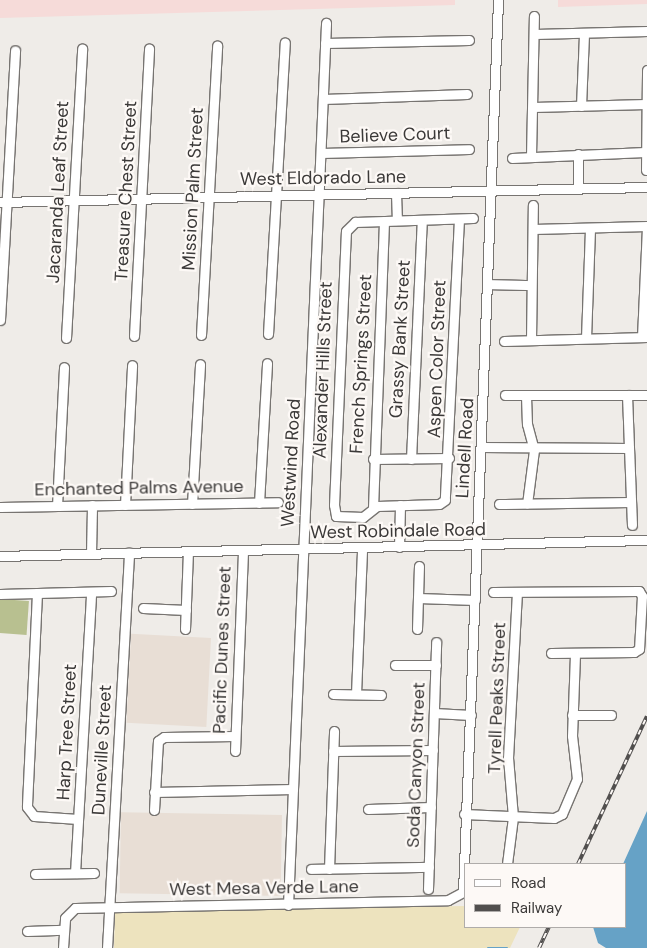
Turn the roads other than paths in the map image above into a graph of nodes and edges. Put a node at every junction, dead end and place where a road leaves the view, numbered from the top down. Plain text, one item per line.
1 (498, 0) edge
2 (534, 16) dead end
3 (326, 23) dead end
4 (647, 31) edge
5 (584, 33) junction
6 (535, 34) junction
7 (469, 40) dead end
8 (285, 42) dead end
9 (325, 43) junction
10 (217, 45) dead end
11 (82, 48) dead end
12 (149, 48) dead end
13 (15, 50) dead end
14 (647, 70) edge
15 (467, 94) dead end
16 (323, 99) junction
17 (646, 104) edge
18 (581, 106) junction
19 (533, 107) junction
20 (469, 149) dead end
21 (645, 152) junction
22 (321, 153) junction
23 (578, 154) junction
24 (531, 156) junction
25 (512, 158) dead end
26 (646, 170) dead end
27 (647, 187) edge
28 (578, 189) junction
29 (493, 191) junction
30 (396, 193) junction
31 (319, 195) junction
32 (276, 196) junction
33 (209, 197) junction
34 (142, 198) junction
35 (74, 200) junction
36 (3, 202) edge
37 (533, 205) dead end
38 (459, 218) junction
39 (473, 218) dead end
40 (398, 220) junction
41 (422, 220) junction
42 (384, 221) junction
43 (647, 226) edge
44 (590, 228) junction
45 (533, 229) junction
46 (489, 284) junction
47 (531, 285) junction
48 (0, 320) edge
49 (268, 334) dead end
50 (201, 335) dead end
51 (134, 336) dead end
52 (645, 337) edge
53 (66, 338) dead end
54 (586, 338) junction
55 (531, 340) junction
56 (504, 342) dead end
57 (267, 363) dead end
58 (200, 364) dead end
59 (132, 365) dead end
60 (64, 367) dead end
61 (505, 395) dead end
62 (627, 395) junction
63 (647, 395) edge
64 (526, 396) junction
65 (481, 447) junction
66 (629, 448) junction
67 (534, 450) junction
68 (449, 458) junction
69 (411, 459) junction
70 (374, 460) junction
71 (259, 502) junction
72 (278, 502) dead end
73 (630, 502) junction
74 (192, 504) junction
75 (499, 504) dead end
76 (527, 504) junction
77 (92, 505) junction
78 (125, 505) junction
79 (400, 505) junction
80 (57, 506) junction
81 (0, 507) edge
82 (373, 508) junction
83 (632, 525) dead end
84 (647, 540) edge
85 (477, 546) junction
86 (398, 547) junction
87 (362, 548) junction
88 (304, 549) junction
89 (243, 551) junction
90 (188, 552) junction
91 (129, 553) junction
92 (91, 554) junction
93 (0, 556) edge
94 (419, 566) dead end
95 (111, 591) dead end
96 (91, 592) junction
97 (493, 592) dead end
98 (517, 592) junction
99 (37, 593) junction
100 (0, 594) edge
101 (418, 598) junction
102 (475, 600) junction
103 (143, 608) dead end
104 (186, 610) junction
105 (185, 629) dead end
106 (417, 629) dead end
107 (436, 642) dead end
108 (575, 652) junction
109 (551, 653) dead end
110 (395, 665) dead end
111 (436, 665) junction
112 (333, 694) dead end
113 (356, 694) junction
114 (380, 695) dead end
115 (434, 713) junction
116 (471, 715) junction
117 (572, 715) junction
118 (611, 715) dead end
119 (334, 731) dead end
120 (235, 736) junction
121 (433, 750) junction
122 (234, 751) dead end
123 (333, 751) junction
124 (294, 789) junction
125 (154, 792) junction
126 (431, 808) junction
127 (368, 809) dead end
128 (154, 810) dead end
129 (464, 814) junction
130 (514, 817) junction
131 (78, 819) junction
132 (507, 863) edge
133 (429, 867) junction
134 (312, 869) dead end
135 (329, 869) junction
136 (75, 873) junction
137 (94, 873) dead end
138 (35, 874) dead end
139 (428, 889) dead end
140 (460, 896) joint
141 (288, 905) junction
142 (110, 907) junction
143 (64, 930) junction
144 (27, 931) dead end
145 (63, 948) edge
146 (107, 948) edge

1 - 29 street, Lindell Road
2 - 6 street
3 - 9 street, Westwind Road
4 - 5 street
5 - 6 street
5 - 18 street
6 - 19 street
7 - 9 street
8 - 32 street
9 - 16 street, Westwind Road
10 - 33 street, Mission Palm Street
11 - 35 street, Jacaranda Leaf Street
12 - 34 street, Treasure Chest Street
13 - 36 street
14 - 17 street
15 - 16 street
16 - 22 street, Westwind Road
17 - 18 street
17 - 21 street
18 - 19 street
19 - 24 street
20 - 22 street, Believe Court
21 - 23 street
21 - 26 street
22 - 31 street, Westwind Road
23 - 24 street
23 - 28 street
24 - 25 street
27 - 28 street, West Eldorado Lane
28 - 29 street, West Eldorado Lane
29 - 30 street, West Eldorado Lane
29 - 46 street, Lindell Road
30 - 31 street, West Eldorado Lane
30 - 40 street
31 - 32 street, West Eldorado Lane
31 - 88 street, Westwind Road
32 - 33 street, West Eldorado Lane
32 - 49 street
33 - 34 street, West Eldorado Lane
33 - 50 street, Mission Palm Street
34 - 35 street, West Eldorado Lane
34 - 51 street, Treasure Chest Street
35 - 36 street, West Eldorado Lane
35 - 53 street, Jacaranda Leaf Street
36 - 48 street
37 - 45 street
38 - 39 street
38 - 41 street
38 - 68 street, Aspen Color Street
40 - 41 street
40 - 42 street
41 - 69 street, Grassy Bank Street
42 - 70 street, French Springs Street
42 - 82 street, Alexander Hills Street
43 - 44 street
43 - 52 street
44 - 45 street
44 - 54 street
45 - 47 street
46 - 47 street
46 - 65 street, Lindell Road
47 - 55 street
52 - 54 street
54 - 55 street
55 - 56 street
57 - 71 street
58 - 74 street
59 - 78 street
60 - 80 street
61 - 64 street
62 - 63 street
62 - 64 street
62 - 66 street
64 - 67 street
65 - 67 street
65 - 85 street, Lindell Road
66 - 67 street
66 - 73 street
67 - 76 street
68 - 69 street
68 - 79 street, Aspen Color Street
69 - 70 street
70 - 82 street, French Springs Street
71 - 72 street, Enchanted Palms Avenue
71 - 74 street, Enchanted Palms Avenue
73 - 76 street
73 - 83 street
74 - 78 street, Enchanted Palms Avenue
75 - 76 street
77 - 78 street, Enchanted Palms Avenue
77 - 80 street, Enchanted Palms Avenue
77 - 92 street
79 - 82 street
79 - 86 street
80 - 81 street, Enchanted Palms Avenue
84 - 85 street, West Robindale Road
85 - 86 street, West Robindale Road
85 - 102 street, Lindell Road
86 - 87 street, West Robindale Road
87 - 88 street, West Robindale Road
87 - 113 street
88 - 89 street, West Robindale Road
88 - 124 street, Westwind Road
89 - 90 street, West Robindale Road
89 - 120 street, Pacific Dunes Street
90 - 91 street, West Robindale Road
90 - 104 street
91 - 92 street, West Robindale Road
91 - 142 street, Duneville Street
92 - 93 street, West Robindale Road
94 - 101 street
95 - 96 street
96 - 99 street
96 - 131 street, Harp Tree Street
97 - 98 street
98 - 108 street
98 - 130 street, Tyrell Peaks Street
99 - 100 street
99 - 131 street
101 - 102 street
101 - 106 street
102 - 116 street, Lindell Road
103 - 104 street
104 - 105 street
107 - 111 street, Soda Canyon Street
108 - 109 street
108 - 117 street
110 - 111 street
111 - 115 street, Soda Canyon Street
112 - 113 street
113 - 114 street
115 - 116 street
115 - 121 street, Soda Canyon Street
116 - 129 street, Lindell Road
117 - 118 street
117 - 130 street
119 - 123 street
120 - 122 street, Pacific Dunes Street
120 - 125 street
121 - 123 street
121 - 126 street, Soda Canyon Street
123 - 135 street
124 - 125 street
124 - 141 street, Westwind Road
125 - 128 street
126 - 127 street
126 - 133 street, Soda Canyon Street
129 - 130 street
129 - 140 street, Lindell Road
130 - 132 street, Tyrell Peaks Street
131 - 136 street, Harp Tree Street
133 - 135 street
133 - 139 street, Soda Canyon Street
134 - 135 street
136 - 137 street
136 - 138 street
140 - 141 street, West Mesa Verde Lane
141 - 142 street, West Mesa Verde Lane
142 - 143 street, West Mesa Verde Lane
142 - 146 street, Duneville Street
143 - 144 street
143 - 145 street

